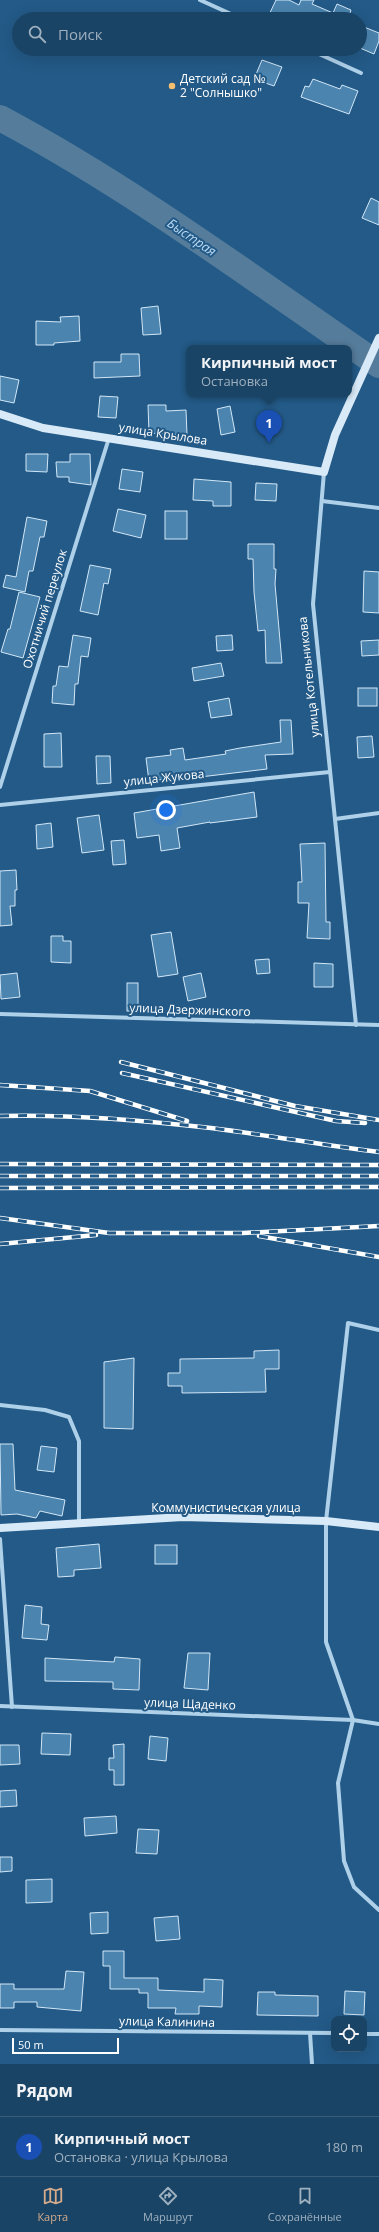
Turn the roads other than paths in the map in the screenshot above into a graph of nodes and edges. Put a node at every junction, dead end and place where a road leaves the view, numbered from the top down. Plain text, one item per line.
1 (200, 0) edge
2 (227, 12) edge
3 (323, 56) edge
4 (361, 73) dead end
5 (379, 338) edge
6 (0, 414) edge
7 (109, 438) junction
8 (324, 472) junction
9 (322, 501) junction
10 (379, 508) edge
11 (330, 772) junction
12 (0, 787) edge
13 (0, 804) edge
14 (379, 813) edge
15 (335, 819) junction
16 (0, 1014) edge
17 (356, 1025) junction
18 (379, 1025) edge
19 (379, 1330) edge
20 (0, 1405) edge
21 (326, 1521) junction
22 (79, 1523) junction
23 (379, 1527) edge
24 (0, 1528) edge
25 (0, 1540) edge
26 (0, 1706) edge
27 (12, 1707) junction
28 (353, 1720) junction
29 (379, 1724) edge
30 (379, 1910) edge
31 (0, 2030) edge
32 (310, 2033) junction
33 (331, 2033) edge
34 (367, 2034) edge
35 (379, 2034) edge
36 (312, 2064) edge

1 - 2 street
3 - 4 street
5 - 8 street, улица Котельникова
6 - 7 street, улица Крылова
7 - 8 street, улица Крылова
7 - 12 street, Охотничий переулок
8 - 9 street, улица Котельникова
9 - 10 street
9 - 11 street, улица Котельникова
11 - 13 street, улица Жукова
11 - 15 street, улица Котельникова
14 - 15 street
15 - 17 street, улица Котельникова
16 - 17 street, улица Дзержинского
17 - 18 street, улица Дзержинского
19 - 21 street
20 - 22 street
21 - 22 street, Коммунистическая улица
21 - 23 street, Коммунистическая улица
21 - 28 street
22 - 24 street, Коммунистическая улица
25 - 27 street
26 - 27 street, улица Щаденко
27 - 28 street, улица Щаденко
28 - 29 street, улица Щаденко
28 - 30 street
31 - 32 street, улица Калинина
32 - 33 street, улица Калинина
32 - 36 street
34 - 35 street

